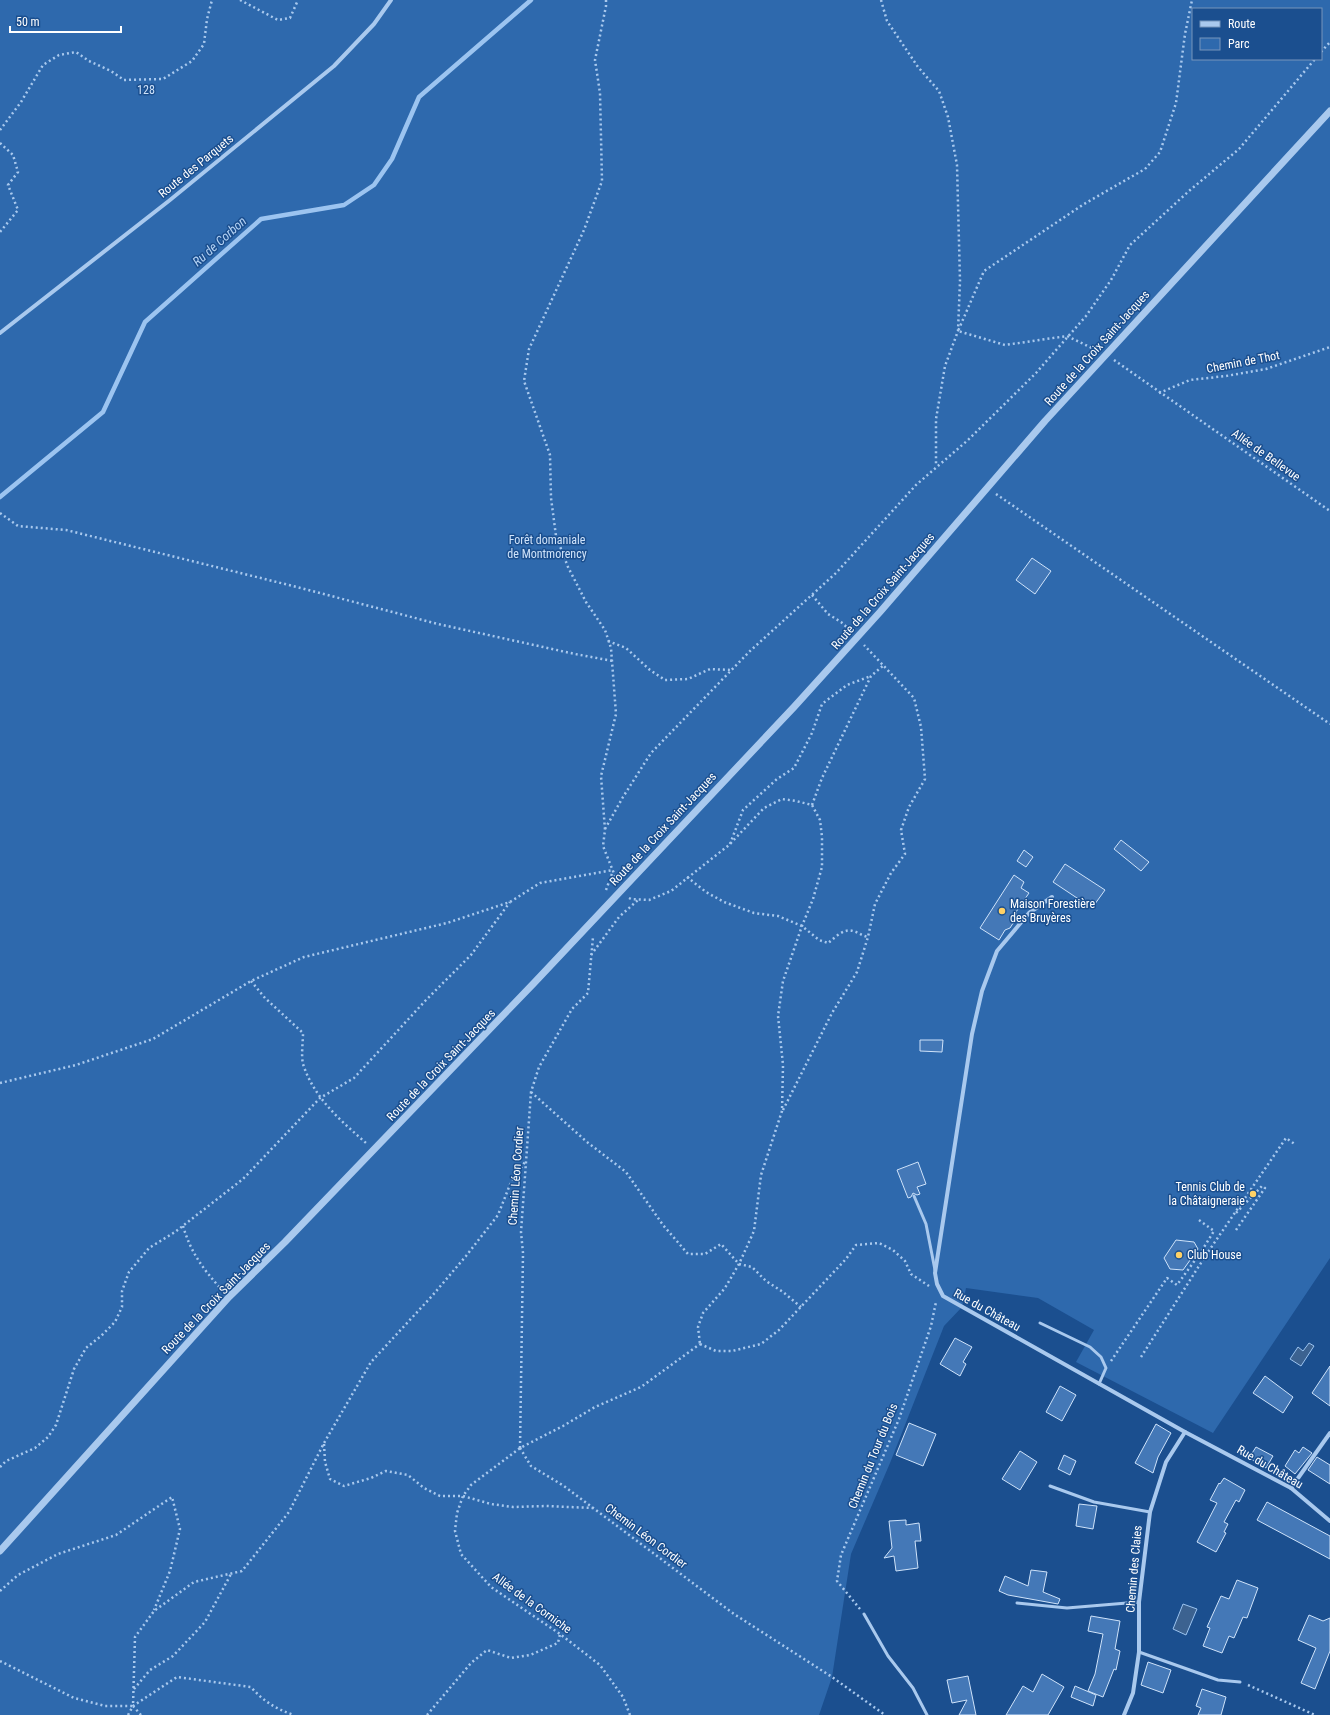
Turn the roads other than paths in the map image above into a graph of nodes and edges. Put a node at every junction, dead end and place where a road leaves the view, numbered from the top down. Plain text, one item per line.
1 (391, 0) edge
2 (1330, 111) edge
3 (0, 333) edge
4 (1052, 897) dead end
5 (914, 1196) dead end
6 (935, 1273) junction
7 (1040, 1323) dead end
8 (1099, 1384) junction
9 (1185, 1432) junction
10 (1330, 1433) edge
11 (1050, 1486) dead end
12 (1291, 1488) junction
13 (1150, 1512) junction
14 (1330, 1521) edge
15 (0, 1551) edge
16 (1139, 1602) junction
17 (1018, 1603) dead end
18 (864, 1614) road end
19 (1139, 1652) junction
20 (1240, 1682) road end
21 (928, 1715) edge
22 (1124, 1715) edge

1 - 3 street, Route des Parquets
2 - 15 street, Route de la Croix Saint-Jacques
4 - 6 street, Rue du Château
5 - 6 lane
6 - 8 street, Rue du Château
7 - 8 lane
8 - 9 street, Rue du Château
9 - 12 street, Rue du Château
9 - 13 street, Chemin des Claies
10 - 12 street
11 - 13 lane
12 - 14 street, Rue du Château
13 - 16 street, Chemin des Claies
16 - 17 lane
16 - 19 street, Chemin des Claies
18 - 21 lane
19 - 20 lane
19 - 22 street, Chemin des Claies

